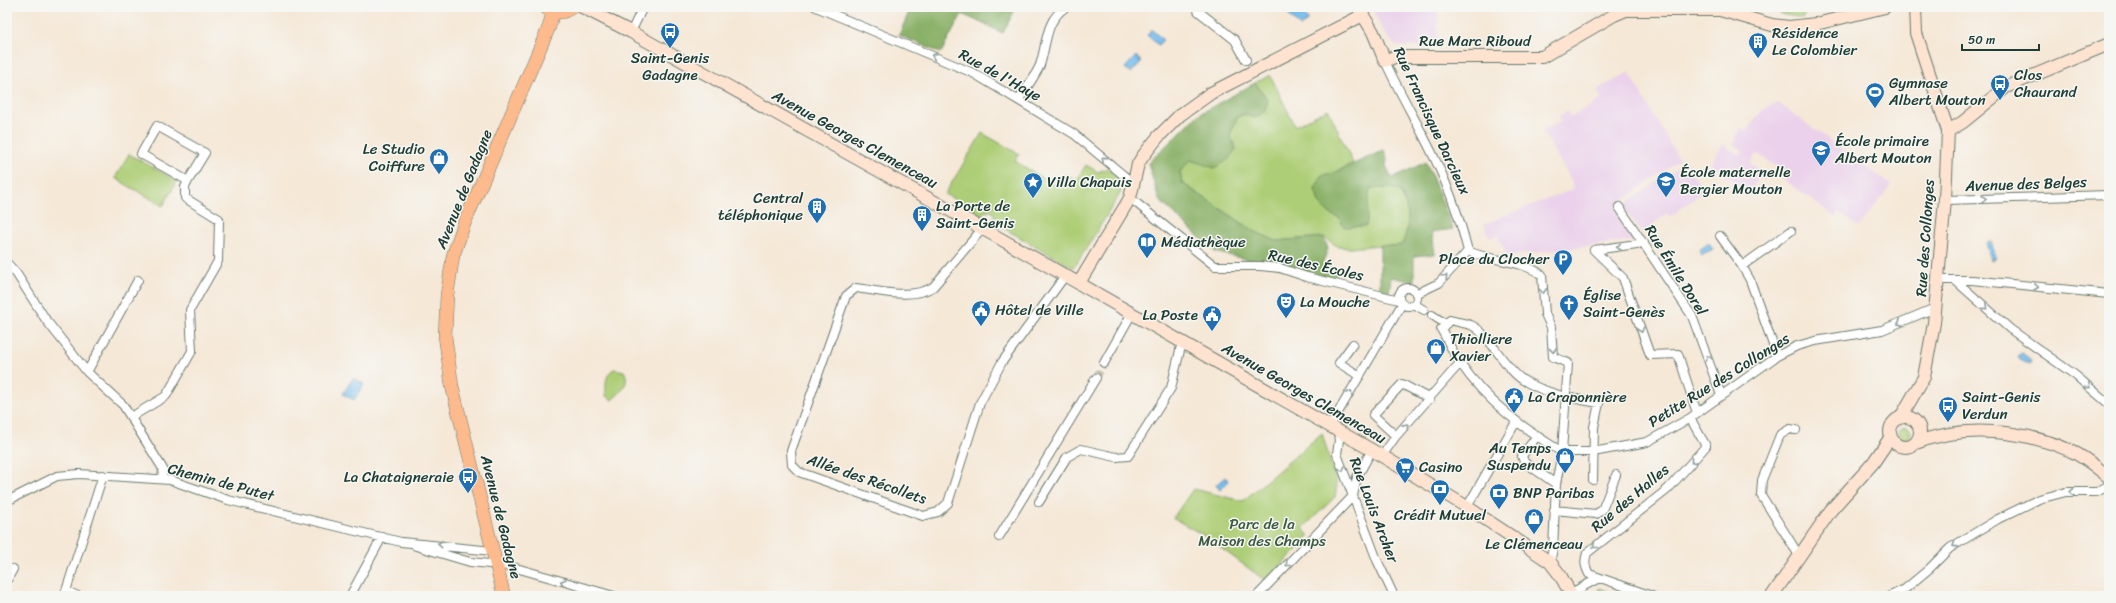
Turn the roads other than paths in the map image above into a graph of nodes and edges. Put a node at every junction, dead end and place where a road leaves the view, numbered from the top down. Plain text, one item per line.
1 (572, 7) edge
2 (582, 7) edge
3 (643, 7) edge
4 (816, 7) edge
5 (1066, 7) edge
6 (1198, 7) edge
7 (1885, 7) edge
8 (1915, 7) edge
9 (549, 9) edge
10 (1360, 11) edge
11 (631, 32) junction
12 (2109, 44) edge
13 (1246, 60) dead end
14 (1385, 61) junction
15 (1019, 100) junction
16 (1948, 131) junction
17 (188, 181) junction
18 (1134, 184) junction
19 (2109, 195) edge
20 (1130, 198) junction
21 (1945, 200) junction
22 (1619, 208) dead end
23 (982, 229) junction
24 (1791, 231) dead end
25 (1720, 236) dead end
26 (1644, 243) junction
27 (1468, 252) junction
28 (7, 263) edge
29 (1742, 266) junction
30 (1065, 276) junction
31 (138, 280) dead end
32 (1937, 280) junction
33 (1956, 281) junction
34 (1079, 283) junction
35 (1416, 294) junction
36 (2109, 294) edge
37 (1401, 302) junction
38 (1414, 304) junction
39 (1935, 308) junction
40 (1424, 310) dead end
41 (1132, 313) junction
42 (1432, 315) dead end
43 (1448, 322) junction
44 (1182, 342) junction
45 (1353, 344) dead end
46 (1777, 356) junction
47 (1104, 363) tunnel mouth
48 (1460, 363) junction
49 (87, 372) junction
50 (1360, 376) junction
51 (1096, 378) tunnel mouth
52 (1722, 395) junction
53 (1914, 396) junction
54 (1567, 398) junction
55 (1430, 399) junction
56 (2109, 404) edge
57 (1697, 413) junction
58 (131, 417) junction
59 (1901, 417) junction
60 (1690, 418) junction
61 (1516, 422) junction
62 (1917, 423) junction
63 (1330, 426) junction
64 (1796, 430) dead end
65 (1342, 433) junction
66 (1941, 434) junction
67 (1396, 436) junction
68 (1536, 436) junction
69 (1890, 438) junction
70 (1916, 443) junction
71 (1899, 446) junction
72 (1562, 452) junction
73 (1593, 452) junction
74 (1377, 453) junction
75 (1873, 463) junction
76 (103, 475) junction
77 (1616, 475) dead end
78 (2109, 477) edge
79 (162, 479) junction
80 (1593, 480) dead end
81 (1556, 484) junction
82 (2109, 485) edge
83 (1353, 496) junction
84 (7, 501) edge
85 (1039, 502) dead end
86 (1467, 507) junction
87 (1554, 510) junction
88 (382, 537) junction
89 (999, 537) dead end
90 (405, 542) junction
91 (493, 551) junction
92 (1800, 557) junction
93 (1550, 562) junction
94 (496, 566) junction
95 (13, 569) dead end
96 (1599, 578) junction
97 (7, 580) edge
98 (1572, 594) edge
99 (78, 596) edge
100 (350, 596) edge
101 (504, 596) edge
102 (614, 596) edge
103 (1257, 596) edge
104 (1394, 596) edge
105 (1652, 596) edge
106 (1772, 596) edge
107 (1890, 596) edge

1 - 9 main road
2 - 11 main road, Avenue Georges Clemenceau
3 - 11 street
15 -> 4 street, Rue de l'Haye
5 - 15 street
6 - 13 street
7 - 14 main road, Rue Marc Riboud
8 - 16 main road, Rue des Collonges
9 - 91 main road, Avenue de Gadagne
10 - 14 main road, Rue Francisque Darcieux
10 - 18 main road
11 - 23 main road, Avenue Georges Clemenceau
12 - 16 main road
14 - 27 street, Rue Francisque Darcieux
18 -> 15 street, Rue de l'Haye
16 - 21 main road, Rue des Collonges
17 - 17 street
17 - 58 street
18 - 20 main road
21 -> 19 street, Avenue des Belges
20 - 34 main road
20 - 37 street, Rue des Écoles
21 - 32 main road, Rue des Collonges
22 - 26 street, Rue Émile Dorel
23 - 30 main road, Avenue Georges Clemenceau
23 - 30 street, Allée des Récollets
24 - 29 street
25 - 29 street
52 -> 26 street, Rue Émile Dorel
26 -> 57 street
35 -> 27 street
27 -> 54 street
28 - 49 street
29 - 46 street
30 - 34 main road, Avenue Georges Clemenceau
31 - 49 street
32 - 33 street
32 - 39 main road, Rue des Collonges
33 -> 36 street
33 -> 56 street
34 - 41 main road, Avenue Georges Clemenceau
35 - 37 street
35 - 38 street
37 - 38 street
37 - 50 street
38 - 40 street
39 -> 46 street, Petite Rue des Collonges
39 - 53 main road, Rue des Collonges
41 - 44 main road, Avenue Georges Clemenceau
41 - 47 street
42 - 43 street
43 - 48 street
43 - 54 street
44 - 63 main road, Avenue Georges Clemenceau
44 - 85 street
45 - 50 street
46 - 52 street, Petite Rue des Collonges
48 - 55 street
48 - 61 street
49 - 58 street
63 -> 50 street
51 - 89 street
52 - 57 street, Petite Rue des Collonges
53 - 59 main road, Rue des Collonges
53 - 62 main road
54 - 72 street
54 - 73 street
67 -> 55 street
55 - 67 street
57 - 60 street, Petite Rue des Collonges
58 - 79 street
59 - 62 main road
59 - 69 main road
60 - 73 street, Petite Rue des Collonges
60 -> 96 street, Rue des Halles
61 - 68 street
61 - 86 street
62 - 66 main road
62 - 70 main road
63 - 65 main road, Avenue Georges Clemenceau
64 - 92 street
65 - 74 main road, Avenue Georges Clemenceau
65 -> 83 street, Rue Louis Archer
66 - 70 main road
66 - 78 main road
67 - 74 street
68 - 72 street
68 - 81 street
69 - 71 main road
69 - 75 main road
70 - 71 main road
71 - 75 main road
72 - 73 street, Petite Rue des Collonges
72 - 81 street
73 - 80 street
74 - 83 street
74 - 86 main road, Avenue Georges Clemenceau
75 - 92 main road
76 - 79 street, Chemin de Putet
76 - 84 street, Chemin de Putet
76 - 99 street
77 - 87 street
79 - 88 street, Chemin de Putet
81 - 87 street
82 -> 107 street
83 -> 103 street
83 - 104 street, Rue Louis Archer
86 - 93 main road, Avenue Georges Clemenceau
87 - 93 street
88 - 90 street, Chemin de Putet
88 - 100 street
91 -> 90 street, Chemin de Putet
90 - 94 street, Chemin de Putet
91 - 94 main road, Avenue de Gadagne
92 - 106 main road
93 - 98 main road, Avenue Georges Clemenceau
94 - 101 main road, Avenue de Gadagne
102 -> 94 street, Chemin de Putet
95 - 97 street
96 - 98 street
96 - 105 street

